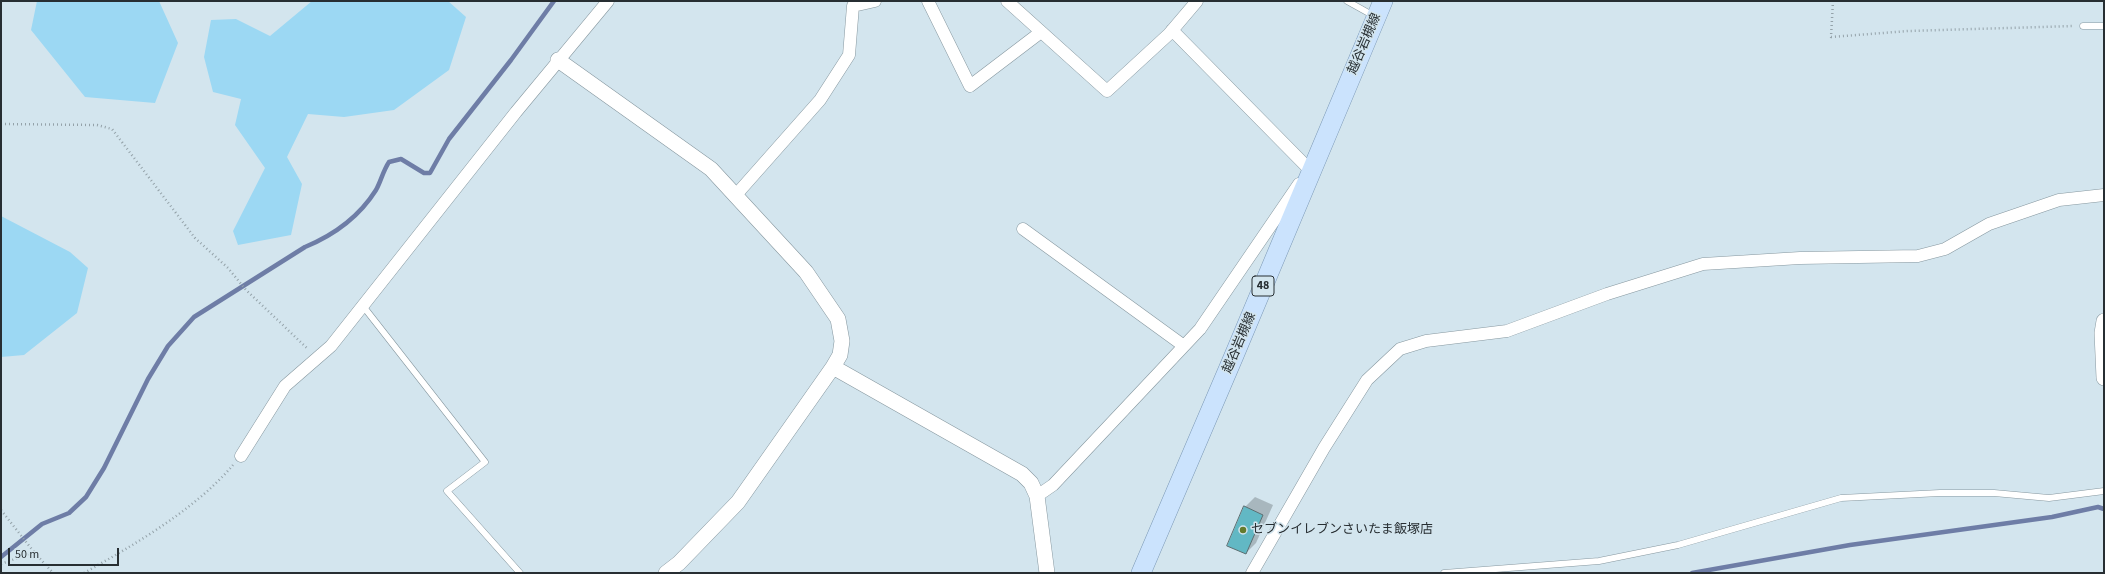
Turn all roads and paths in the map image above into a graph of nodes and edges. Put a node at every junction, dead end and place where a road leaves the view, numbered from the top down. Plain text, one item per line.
1 (608, 1) edge
2 (875, 1) edge
3 (928, 1) edge
4 (1007, 1) edge
5 (1197, 1) edge
6 (1347, 1) edge
7 (1833, 1) edge
8 (853, 3) edge
9 (1379, 9) edge
10 (2083, 26) joint
11 (2104, 26) edge
12 (1172, 30) junction
13 (1041, 32) junction
14 (558, 60) junction
15 (1, 124) edge
16 (1312, 166) junction
17 (2104, 195) edge
18 (735, 196) junction
19 (1023, 229) dead end
20 (363, 306) junction
21 (2104, 320) edge
22 (1184, 346) junction
23 (317, 358) junction
24 (833, 367) junction
25 (2104, 378) edge
26 (241, 456) joint
27 (2104, 491) edge
28 (1037, 496) junction
29 (1, 510) edge
30 (34, 552) junction
31 (1, 564) edge
32 (1144, 572) edge
33 (53, 573) edge
34 (84, 573) edge
35 (520, 573) edge
36 (666, 573) edge
37 (1047, 573) edge
38 (1252, 573) edge
39 (1444, 573) edge

1 - 14 street
2 - 8 street
3 - 13 street
4 - 13 street
5 - 12 street
6 - 9 lane
7 - 10 path
8 - 18 street
9 - 16 main road, 越谷岩槻線 / 48
10 - 11 lane
12 - 13 street
12 - 16 street
14 - 18 street
14 - 20 street
15 - 23 path
16 - 22 street
16 - 32 main road, 越谷岩槻線 / 48
17 - 38 street
18 - 24 street
19 - 22 street
20 - 23 street
20 - 35 lane
21 - 25 street
22 - 28 street
23 - 26 street
24 - 28 street
24 - 36 street
26 - 34 path
27 - 39 lane
28 - 37 street
29 - 30 path
30 - 31 path
30 - 33 path

